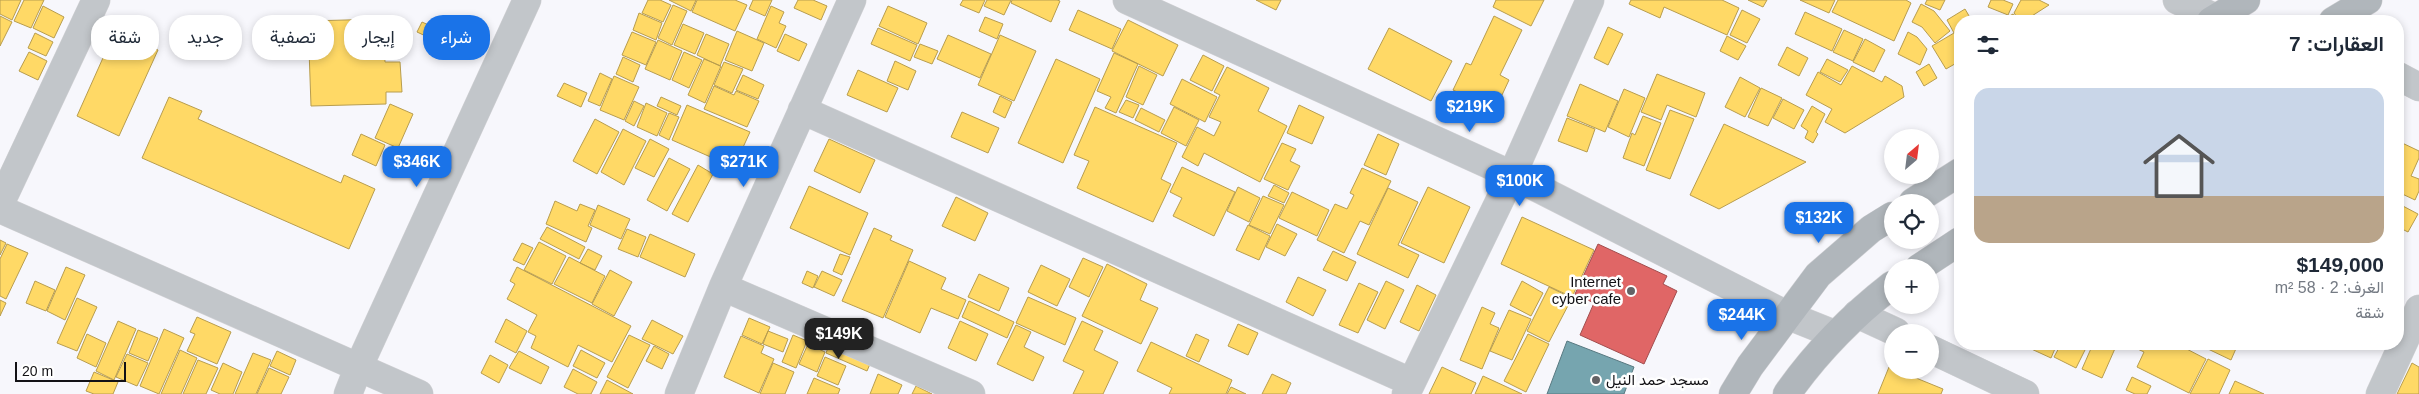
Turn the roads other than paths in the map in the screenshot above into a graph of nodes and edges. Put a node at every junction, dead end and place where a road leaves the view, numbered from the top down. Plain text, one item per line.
1 (96, 0) edge
2 (527, 0) edge
3 (852, 0) edge
4 (1127, 0) edge
5 (1590, 0) edge
6 (2177, 0) edge
7 (2246, 0) edge
8 (2368, 0) edge
9 (2204, 15) edge
10 (2221, 15) edge
11 (2343, 15) edge
12 (2404, 79) edge
13 (2419, 87) edge
14 (802, 110) junction
15 (1512, 176) junction
16 (1954, 176) edge
17 (1926, 194) edge
18 (0, 204) edge
19 (0, 209) edge
20 (1884, 221) edge
21 (1954, 245) edge
22 (1933, 259) edge
23 (723, 287) junction
24 (1884, 292) edge
25 (2419, 309) edge
26 (1857, 314) junction
27 (1789, 316) junction
28 (1884, 326) edge
29 (1834, 334) junction
30 (2404, 342) edge
31 (2400, 350) edge
32 (1939, 353) edge
33 (359, 366) junction
34 (1408, 388) edge
35 (348, 394) edge
36 (419, 394) edge
37 (679, 394) edge
38 (971, 394) edge
39 (1733, 394) edge
40 (1787, 394) edge
41 (2025, 394) edge
42 (2380, 394) edge

1 - 18 street
2 - 33 street
3 - 14 street
4 - 15 street
5 - 15 street
6 - 9 street
7 - 10 main road
8 - 11 main road
12 - 13 street
14 - 23 street
14 - 34 street
15 - 27 street
15 - 34 street
16 - 17 main road
19 - 33 street
20 - 27 main road
21 - 22 main road
23 - 37 street
23 - 38 street
24 - 26 main road
25 - 30 street
26 - 28 street
26 - 29 main road
27 - 29 street
27 - 39 main road
29 - 40 main road
31 - 42 street
32 - 41 street
33 - 35 street
33 - 36 street

